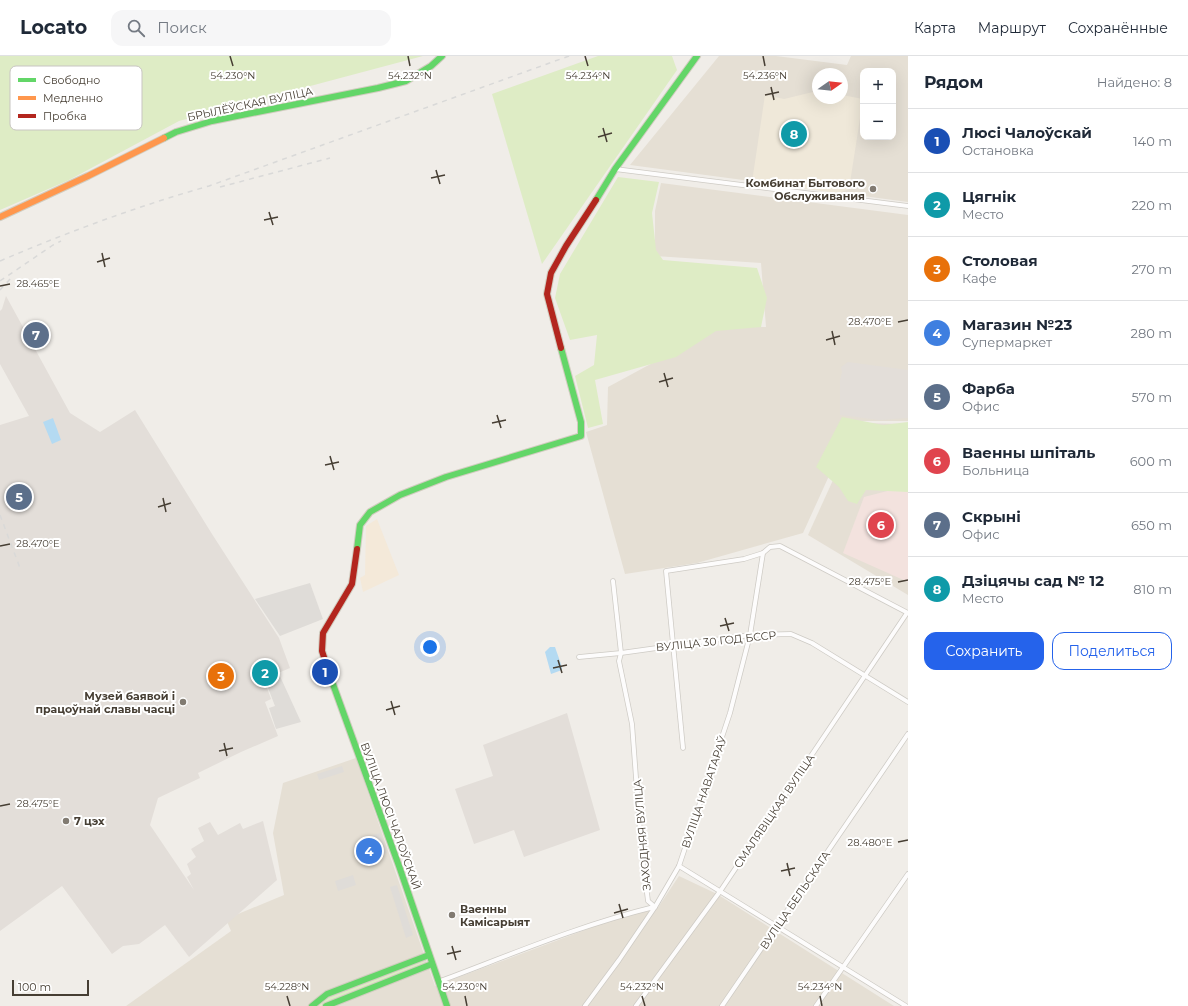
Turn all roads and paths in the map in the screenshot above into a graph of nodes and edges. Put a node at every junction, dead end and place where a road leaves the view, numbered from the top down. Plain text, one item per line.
1 (442, 56) edge
2 (697, 56) edge
3 (615, 169) junction
4 (908, 206) edge
5 (0, 217) edge
6 (763, 552) junction
7 (613, 581) dead end
8 (908, 613) edge
9 (750, 635) junction
10 (673, 644) junction
11 (621, 653) junction
12 (579, 657) dead end
13 (865, 676) junction
14 (908, 702) edge
15 (908, 734) edge
16 (682, 748) dead end
17 (679, 866) junction
18 (908, 874) edge
19 (721, 890) junction
20 (655, 907) junction
21 (778, 926) junction
22 (429, 955) junction
23 (432, 964) junction
24 (843, 967) junction
25 (438, 982) junction
26 (312, 1006) edge
27 (326, 1006) edge
28 (447, 1006) edge
29 (586, 1006) edge
30 (636, 1006) edge
31 (722, 1006) edge
32 (816, 1006) edge
33 (906, 1006) edge

1 - 5 street, БРЫЛЁЎСКАЯ ВУЛІЦА
2 - 3 street
3 - 4 street
3 - 22 street, ВУЛІЦА ЛЮСІ ЧАЛОЎСКАЙ
6 - 8 street
6 - 9 street, ВУЛІЦА НАВАТАРАЎ
6 - 10 street
7 - 11 street, ЗАХОДНЯЯ ВУЛІЦА
8 - 13 street, СМАЛЯВІЦКАЯ ВУЛІЦА
9 - 10 street, ВУЛІЦА 30 ГОД БССР
9 - 13 street, ВУЛІЦА 30 ГОД БССР
9 - 17 street, ВУЛІЦА НАВАТАРАЎ
10 - 11 street, ВУЛІЦА 30 ГОД БССР
10 - 16 street
11 - 12 street, ВУЛІЦА 30 ГОД БССР
11 - 20 street, ЗАХОДНЯЯ ВУЛІЦА
13 - 14 street, ВУЛІЦА 30 ГОД БССР
13 - 19 street, СМАЛЯВІЦКАЯ ВУЛІЦА
15 - 21 street, ВУЛІЦА БЕЛЬСКАГА
17 - 19 street
17 - 20 street, ВУЛІЦА НАВАТАРАЎ
18 - 24 street
19 - 21 street
19 - 30 street, СМАЛЯВІЦКАЯ ВУЛІЦА
20 - 25 street
20 - 29 street, ВУЛІЦА НАВАТАРАЎ
21 - 24 street
21 - 31 street, ВУЛІЦА БЕЛЬСКАГА
22 - 23 street, ВУЛІЦА ЛЮСІ ЧАЛОЎСКАЙ
22 - 26 street
23 - 25 street, ВУЛІЦА ЛЮСІ ЧАЛОЎСКАЙ
23 - 27 street
24 - 32 street
24 - 33 street
25 - 28 street, ВУЛІЦА ЛЮСІ ЧАЛОЎСКАЙ

